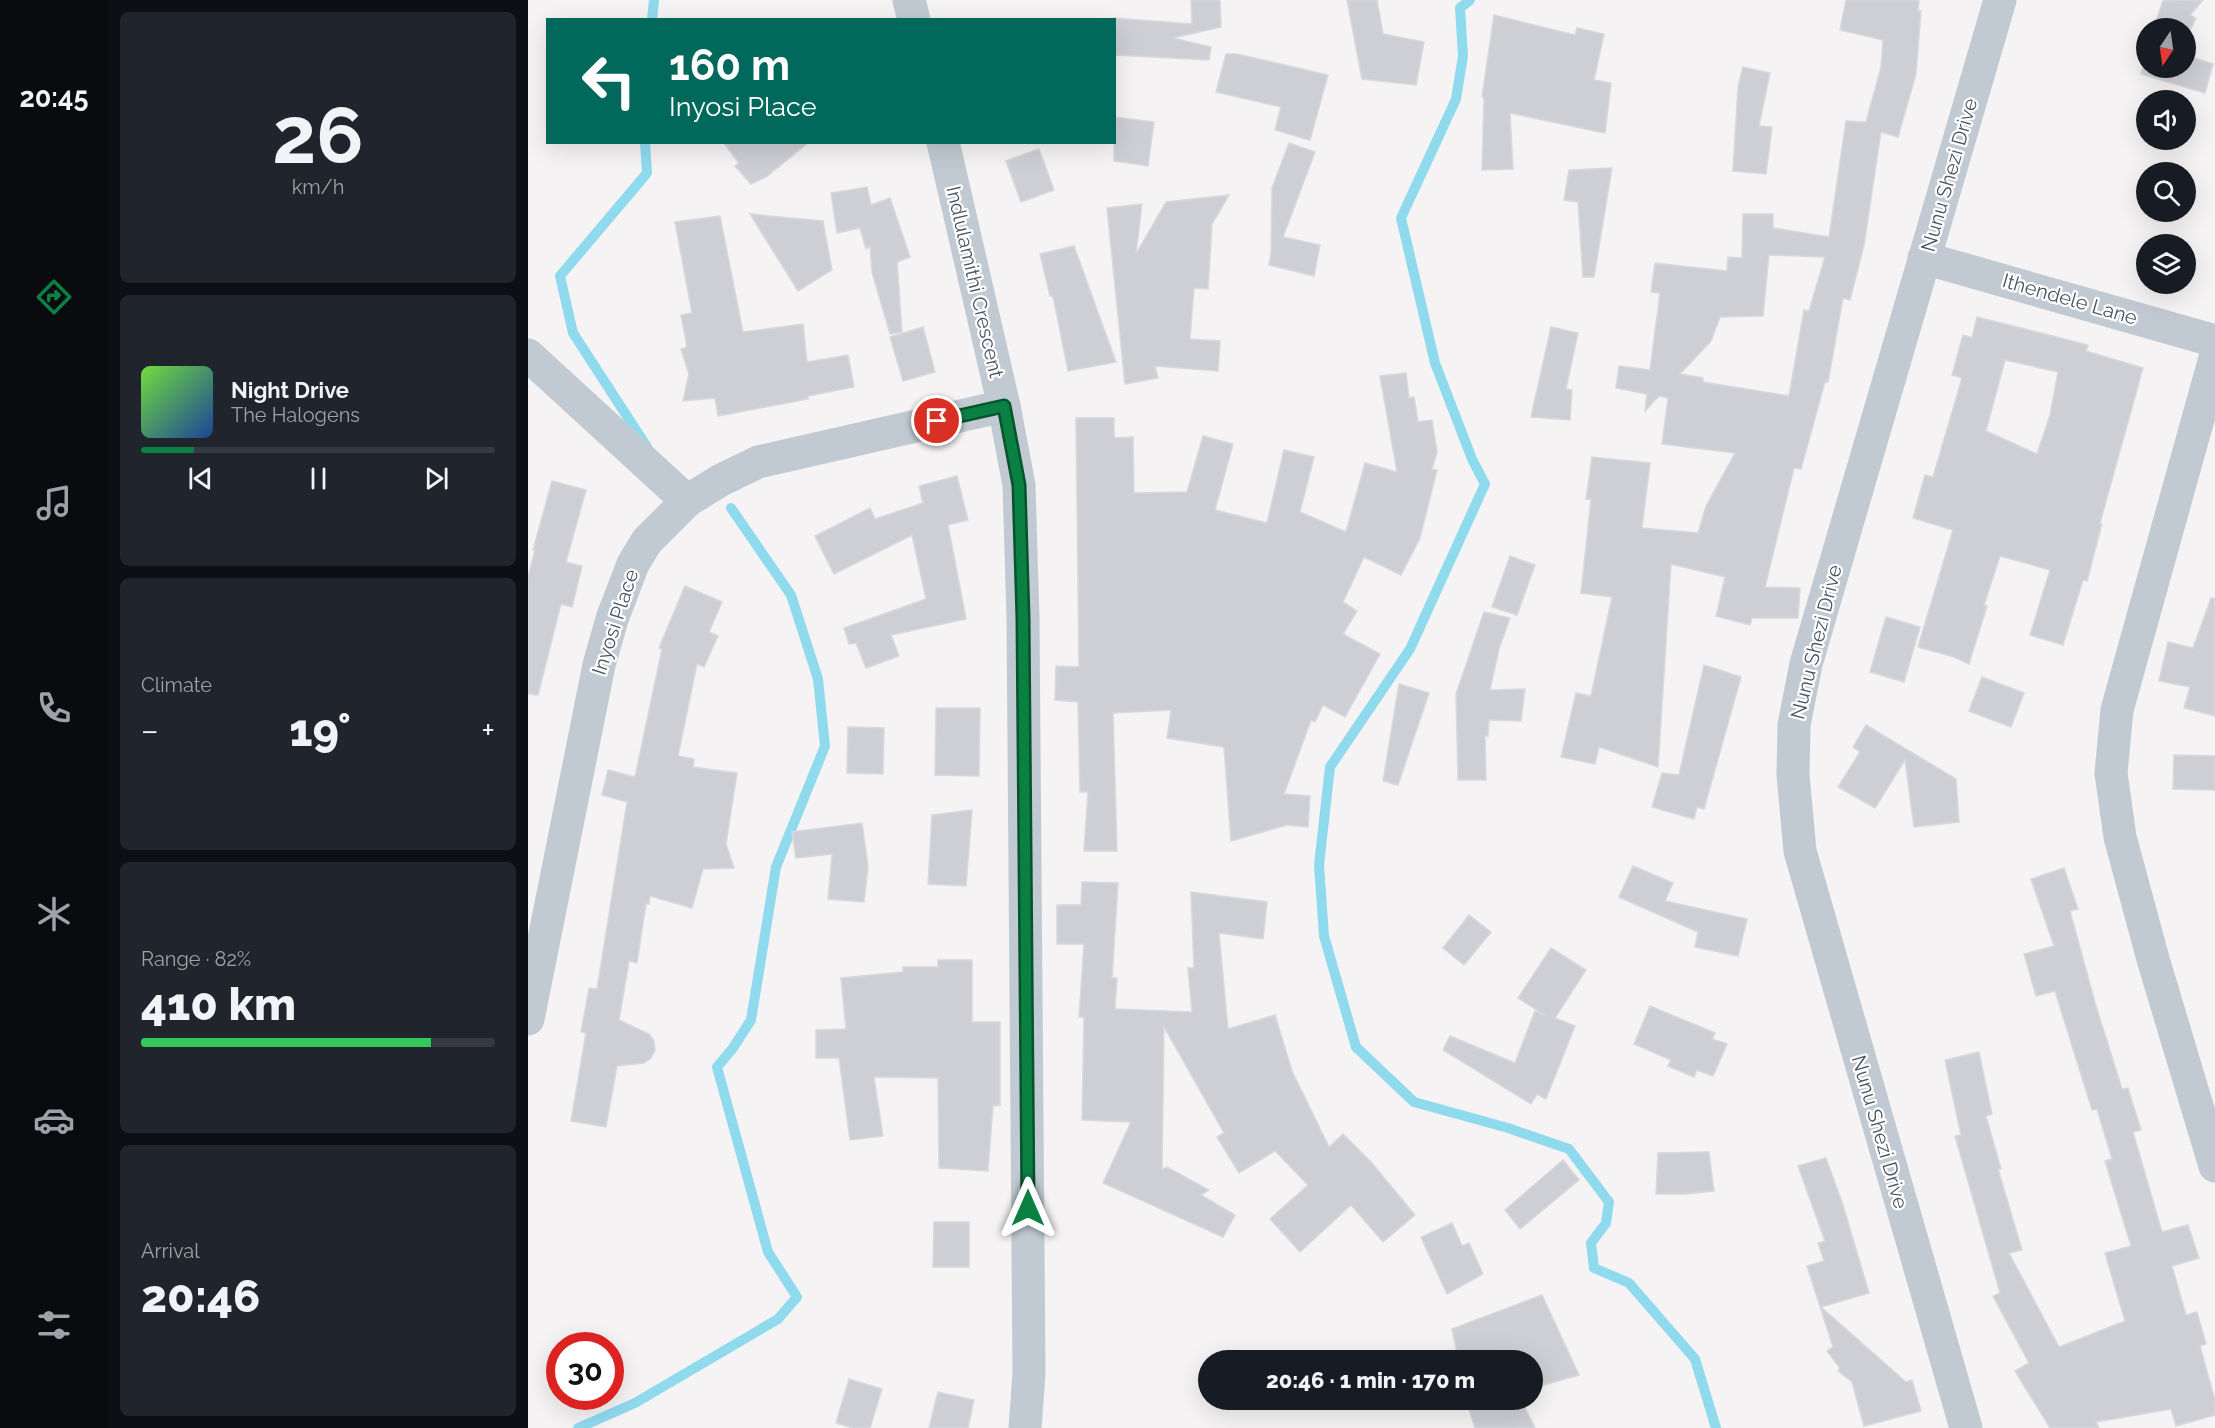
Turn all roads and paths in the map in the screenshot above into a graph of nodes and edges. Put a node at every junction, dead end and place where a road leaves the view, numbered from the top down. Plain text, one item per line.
1 (909, 0) edge
2 (2000, 0) edge
3 (914, 18) edge
4 (943, 144) edge
5 (1924, 258) junction
6 (2215, 341) edge
7 (528, 356) edge
8 (2215, 358) edge
9 (1004, 406) junction
10 (687, 501) junction
11 (541, 880) edge
12 (528, 1018) edge
13 (2215, 1166) edge
14 (1025, 1428) edge
15 (1966, 1428) edge

1 - 3 street
2 - 5 street, Nunu Shezi Drive
4 - 9 street, Indlulamithi Crescent
5 - 6 street, Ithendele Lane
5 - 15 street, Nunu Shezi Drive
7 - 10 street
8 - 13 street
9 - 10 street, Inyosi Place
9 - 14 street, Indlulamithi Crescent
10 - 11 street, Inyosi Place
11 - 12 street, Inyosi Place

